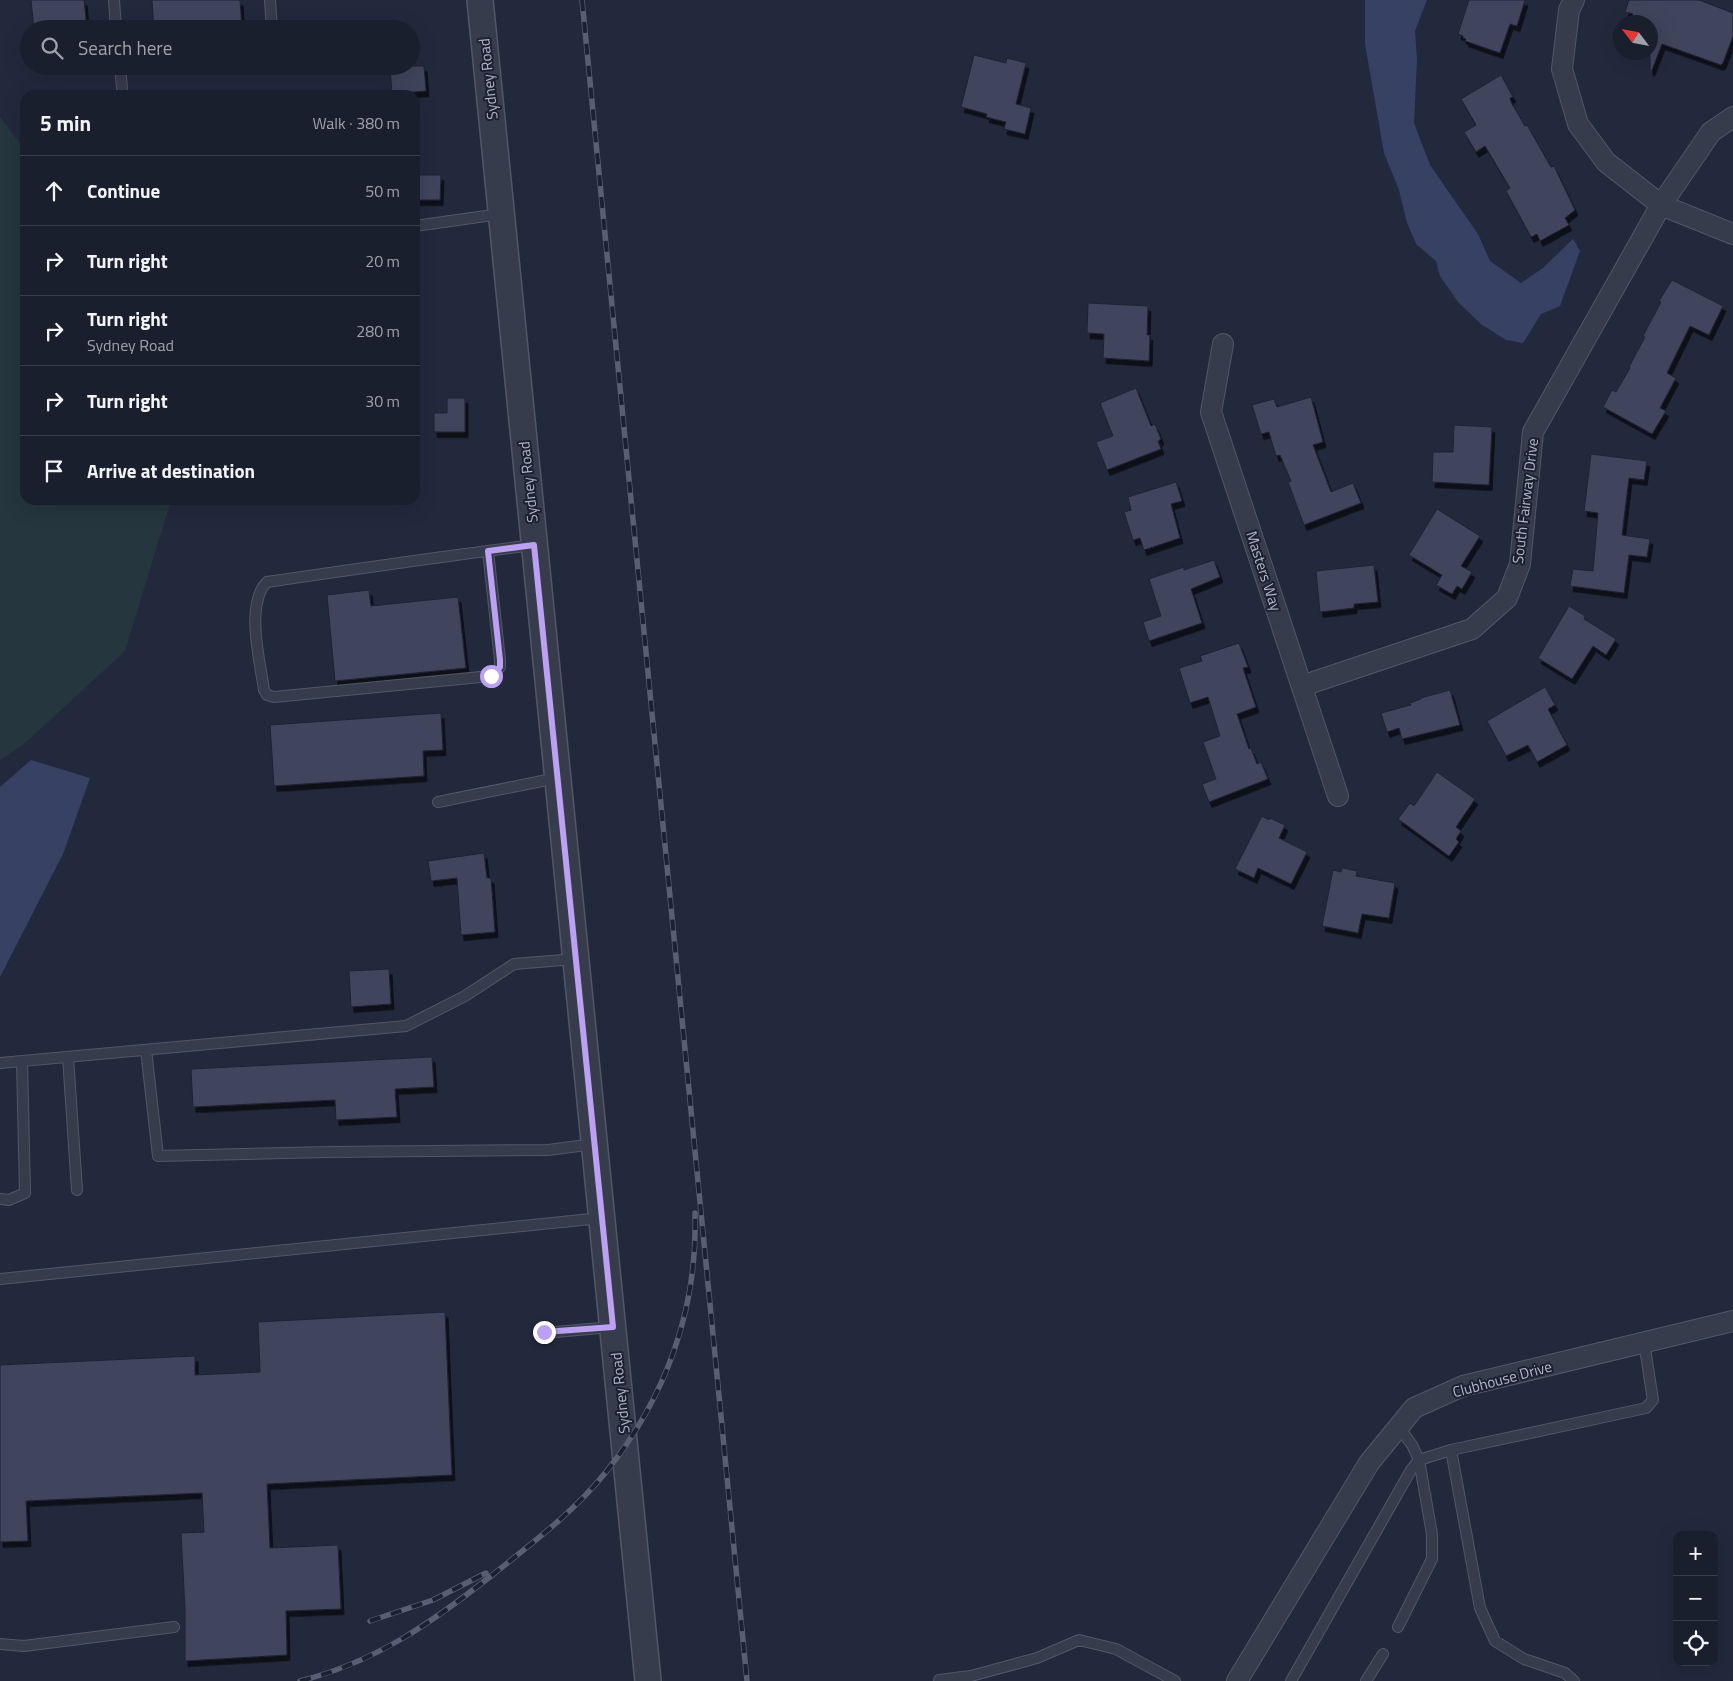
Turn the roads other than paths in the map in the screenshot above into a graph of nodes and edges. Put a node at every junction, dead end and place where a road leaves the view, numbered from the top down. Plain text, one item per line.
1 (114, 0) edge
2 (270, 0) edge
3 (480, 0) edge
4 (1574, 0) edge
5 (115, 20) edge
6 (271, 20) edge
7 (121, 75) edge
8 (122, 88) dead end
9 (1733, 117) edge
10 (1661, 205) junction
11 (501, 213) junction
12 (420, 225) edge
13 (1733, 234) edge
14 (1223, 344) dead end
15 (534, 545) junction
16 (488, 551) junction
17 (1302, 686) junction
18 (558, 778) junction
19 (1338, 796) dead end
20 (438, 802) dead end
21 (576, 959) junction
22 (146, 1050) junction
23 (68, 1057) junction
24 (22, 1061) junction
25 (0, 1063) edge
26 (595, 1144) junction
27 (77, 1190) dead end
28 (0, 1199) edge
29 (602, 1218) junction
30 (0, 1279) edge
31 (1733, 1321) edge
32 (613, 1327) junction
33 (544, 1332) dead end
34 (1644, 1342) junction
35 (1399, 1427) junction
36 (1451, 1450) junction
37 (1419, 1460) junction
38 (174, 1626) dead end
39 (1398, 1627) dead end
40 (0, 1644) edge
41 (1383, 1654) dead end
42 (939, 1680) dead end
43 (648, 1681) edge
44 (1175, 1681) edge
45 (1237, 1681) edge
46 (1291, 1681) edge
47 (1366, 1681) edge
48 (1574, 1681) edge

1 - 5 lane
2 - 6 lane
3 - 11 street, Sydney Road
4 - 10 street
7 - 8 lane
9 - 10 street, South Fairway Drive
10 - 13 street
10 - 17 street, South Fairway Drive
11 - 12 lane
11 - 15 street, Sydney Road
14 - 17 street, Masters Way
15 - 16 lane
15 - 18 street, Sydney Road
16 - 16 lane
17 - 19 street, Masters Way
18 - 20 lane
18 - 21 street, Sydney Road
21 - 22 lane
21 - 26 street, Sydney Road
22 - 23 lane
22 - 26 lane
23 - 24 lane
23 - 27 lane
24 - 25 lane
24 - 28 lane
26 - 29 street, Sydney Road
29 - 30 lane
29 - 32 street, Sydney Road
31 - 34 street, Clubhouse Drive
32 - 33 lane
32 - 43 street, Sydney Road
34 - 35 street, Clubhouse Drive
34 - 36 lane
35 - 37 lane
35 - 45 street, Clubhouse Drive
36 - 37 lane
36 - 48 lane
37 - 39 lane
37 - 46 lane
38 - 40 lane
41 - 47 lane
42 - 44 lane

